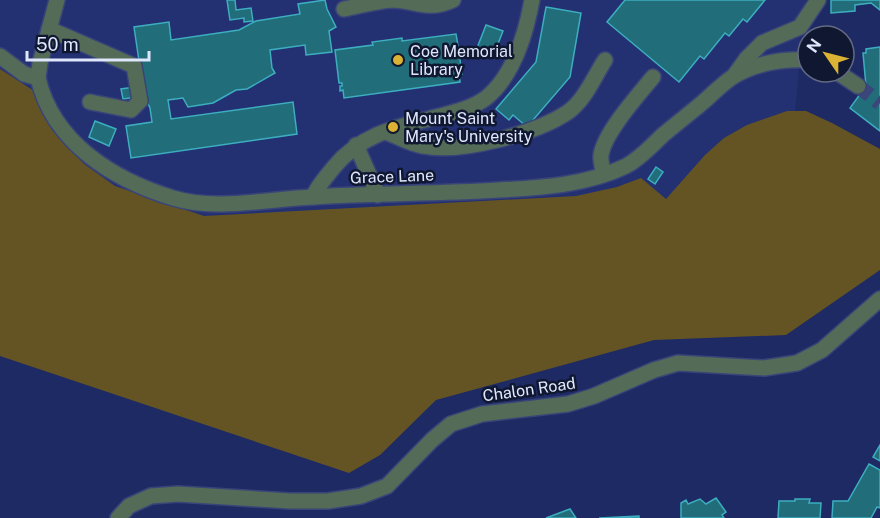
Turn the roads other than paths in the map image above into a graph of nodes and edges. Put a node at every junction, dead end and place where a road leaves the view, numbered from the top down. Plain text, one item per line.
1 (57, 0) edge
2 (453, 0) edge
3 (532, 0) edge
4 (818, 0) edge
5 (344, 9) dead end
6 (49, 29) junction
7 (0, 56) edge
8 (796, 59) edge
9 (604, 60) dead end
10 (734, 76) junction
11 (653, 77) dead end
12 (38, 78) junction
13 (855, 84) edge
14 (858, 86) tunnel mouth
15 (90, 102) dead end
16 (385, 132) junction
17 (356, 145) junction
18 (603, 173) junction
19 (378, 195) junction
20 (314, 196) junction
21 (880, 299) edge
22 (118, 518) edge

1 - 6 street
2 - 5 street
3 - 16 street
4 - 10 street
6 - 12 street
6 - 15 street
7 - 12 street
8 - 10 street, Grace Lane
9 - 16 street
10 - 18 street, Grace Lane
11 - 18 street
12 - 20 street, Grace Lane
13 - 14 street
16 - 17 street
17 - 19 street
17 - 20 street
18 - 19 street, Grace Lane
19 - 20 street, Grace Lane
21 - 22 street, Chalon Road

